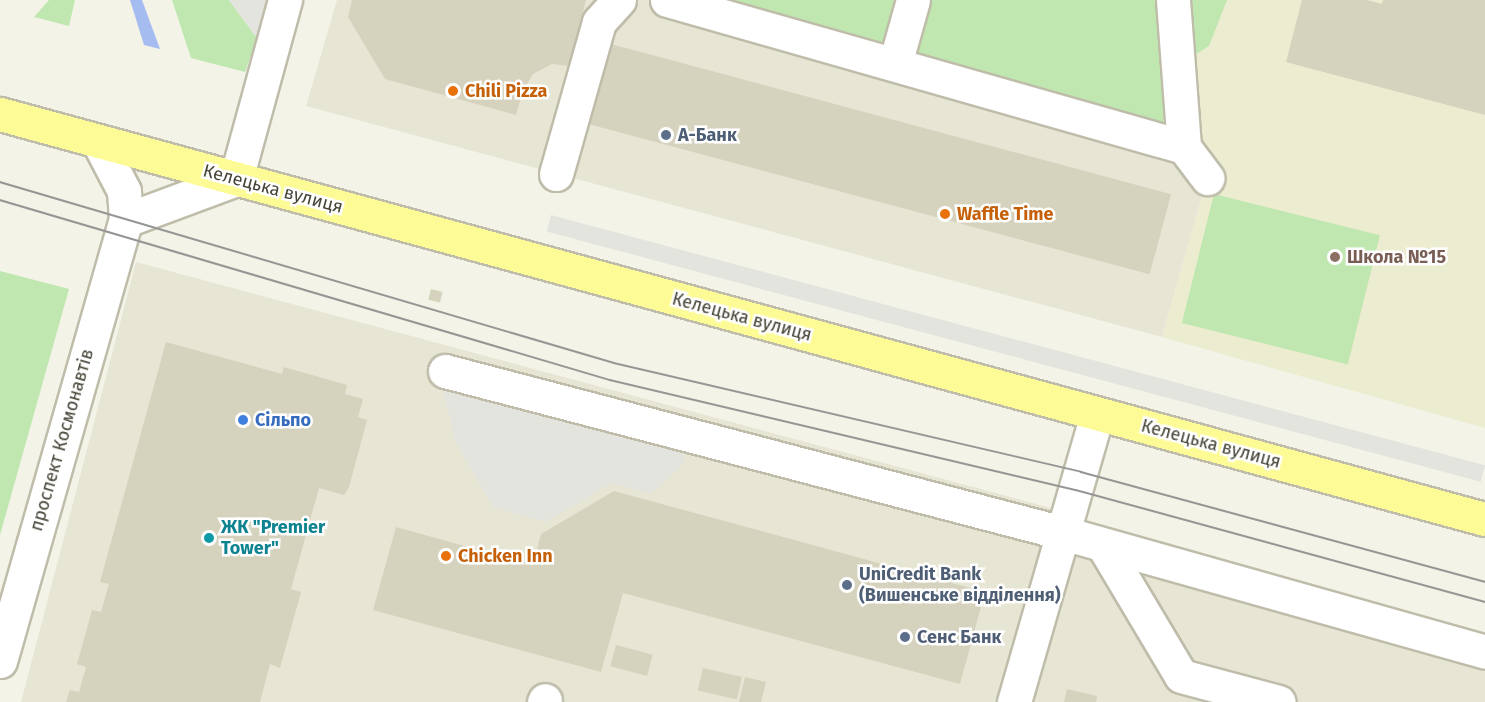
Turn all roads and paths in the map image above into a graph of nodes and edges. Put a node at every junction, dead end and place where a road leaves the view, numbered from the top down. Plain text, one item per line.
1 (285, 0) edge
2 (619, 0) edge
3 (667, 0) edge
4 (913, 0) edge
5 (1173, 0) edge
6 (895, 64) junction
7 (6, 119) edge
8 (98, 141) junction
9 (1184, 147) junction
10 (556, 174) dead end
11 (1207, 178) dead end
12 (236, 179) junction
13 (126, 220) junction
14 (446, 371) dead end
15 (1098, 414) junction
16 (1485, 519) edge
17 (1063, 533) junction
18 (1103, 545) junction
19 (1485, 652) edge
20 (0, 661) edge
21 (1014, 702) edge
22 (1279, 702) edge

1 - 12 street
2 - 10 street
3 - 6 street
4 - 6 street
5 - 9 street
6 - 9 street
7 - 8 main road, Келецька вулиця
8 - 12 main road, Келецька вулиця
8 - 13 street, проспект Космонавтів
9 - 11 street
12 - 13 street
12 - 15 main road, Келецька вулиця
13 - 20 street, проспект Космонавтів
14 - 17 street
15 - 16 main road, Келецька вулиця
15 - 17 street
17 - 18 street
17 - 21 street
18 - 19 street
18 - 22 street

